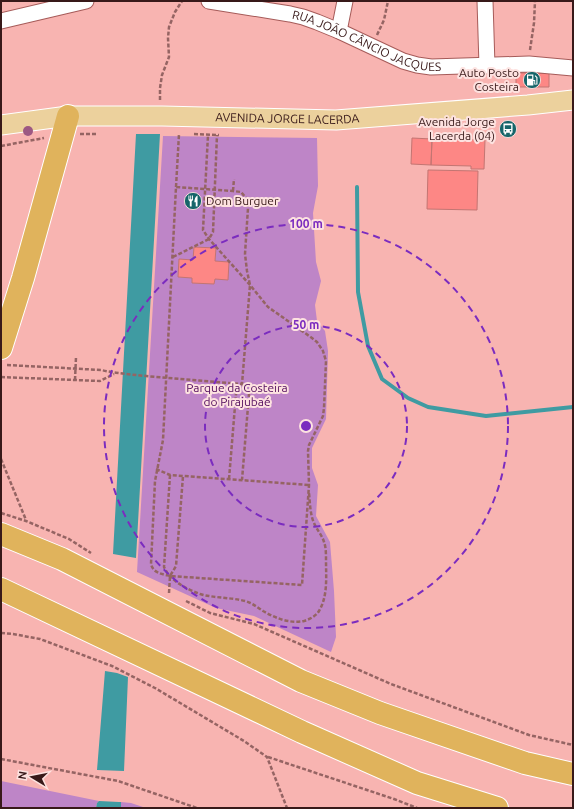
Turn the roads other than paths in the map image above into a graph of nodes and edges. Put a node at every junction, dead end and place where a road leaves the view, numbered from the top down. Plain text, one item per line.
1 (86, 1) edge
2 (209, 1) edge
3 (344, 1) edge
4 (485, 1) edge
5 (236, 3) edge
6 (31, 7) edge
7 (1, 20) edge
8 (339, 31) junction
9 (487, 66) junction
10 (573, 68) edge
11 (573, 100) edge
12 (68, 116) junction
13 (1, 125) edge
14 (1, 348) edge
15 (1, 534) edge
16 (1, 589) edge
17 (573, 774) edge
18 (497, 808) edge

1 - 6 street
2 - 5 street, RUA JOÃO CÂNCIO JACQUES
3 - 8 street
4 - 9 street
5 - 8 street, RUA JOÃO CÂNCIO JACQUES
6 - 7 street
8 - 9 street, RUA JOÃO CÂNCIO JACQUES
9 - 10 street, RUA JOÃO CÂNCIO JACQUES
11 - 12 main road, AVENIDA JORGE LACERDA
12 - 13 main road, AVENIDA JORGE LACERDA
12 - 14 highway
15 - 17 highway
16 - 18 highway

